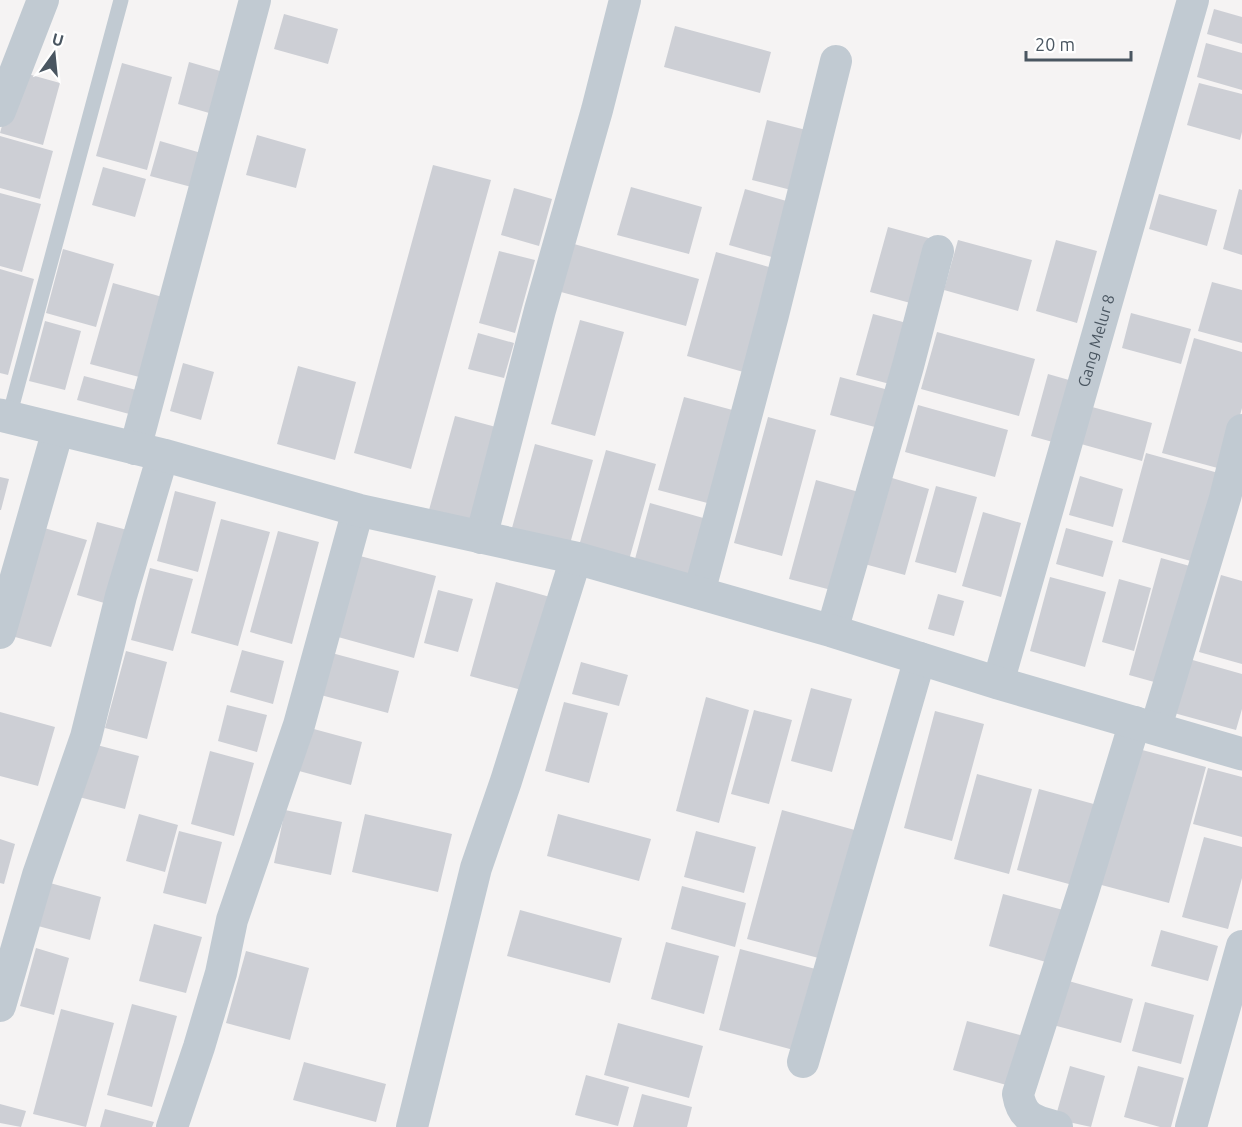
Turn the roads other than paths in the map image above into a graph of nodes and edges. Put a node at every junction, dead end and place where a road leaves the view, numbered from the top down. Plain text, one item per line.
1 (43, 0) edge
2 (121, 0) edge
3 (255, 0) edge
4 (625, 0) edge
5 (1193, 0) edge
6 (836, 61) dead end
7 (0, 111) edge
8 (938, 251) dead end
9 (5, 416) edge
10 (58, 430) junction
11 (1242, 430) edge
12 (149, 452) junction
13 (358, 510) junction
14 (481, 538) junction
15 (576, 558) junction
16 (699, 593) junction
17 (832, 631) junction
18 (0, 633) edge
19 (920, 658) junction
20 (998, 683) junction
21 (1145, 725) junction
22 (1242, 754) edge
23 (1242, 946) edge
24 (0, 1006) edge
25 (803, 1062) dead end
26 (172, 1127) edge
27 (412, 1127) edge
28 (1057, 1127) edge
29 (1191, 1127) edge

1 - 7 street
2 - 9 lane
3 - 12 street
4 - 14 street
5 - 20 street, Gang Melur 8
6 - 16 street
8 - 17 street
9 - 10 street
10 - 12 street
10 - 18 street
11 - 21 street
12 - 13 street
12 - 24 street
13 - 14 street
13 - 26 street
14 - 15 street
15 - 16 street
15 - 27 street
16 - 17 street
17 - 19 street
19 - 20 street
19 - 25 street
20 - 21 street
21 - 22 street
21 - 28 street
23 - 29 street

